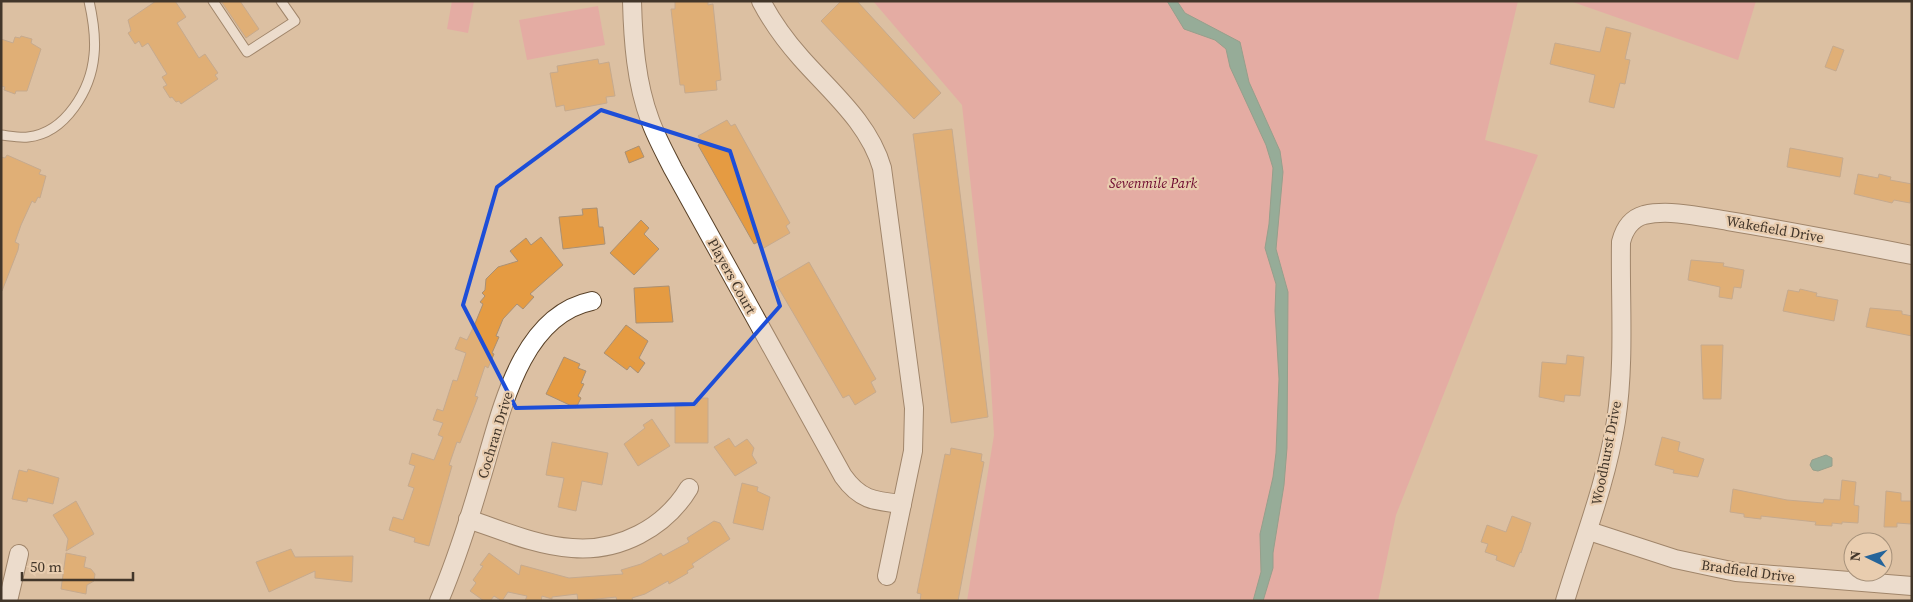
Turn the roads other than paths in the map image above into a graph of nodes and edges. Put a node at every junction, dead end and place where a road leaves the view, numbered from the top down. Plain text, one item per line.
1 (89, 1) edge
2 (213, 1) edge
3 (281, 1) edge
4 (632, 1) edge
5 (761, 1) edge
6 (1, 135) edge
7 (1638, 217) joint
8 (1912, 255) edge
9 (592, 301) dead end
10 (689, 488) dead end
11 (902, 504) junction
12 (468, 519) junction
13 (1589, 532) junction
14 (20, 554) dead end
15 (888, 576) dead end
16 (1912, 586) edge
17 (8, 601) edge
18 (439, 601) edge
19 (1565, 601) edge

1 - 6 lane
2 - 3 lane
4 - 11 street, Players Court
5 - 11 street
7 - 8 street, Wakefield Drive
7 - 13 street, Woodhurst Drive
9 - 12 street, Cochran Drive
10 - 12 street
11 - 15 street
12 - 18 street, Cochran Drive
13 - 16 street, Bradfield Drive
13 - 19 street, Woodhurst Drive
14 - 17 street

